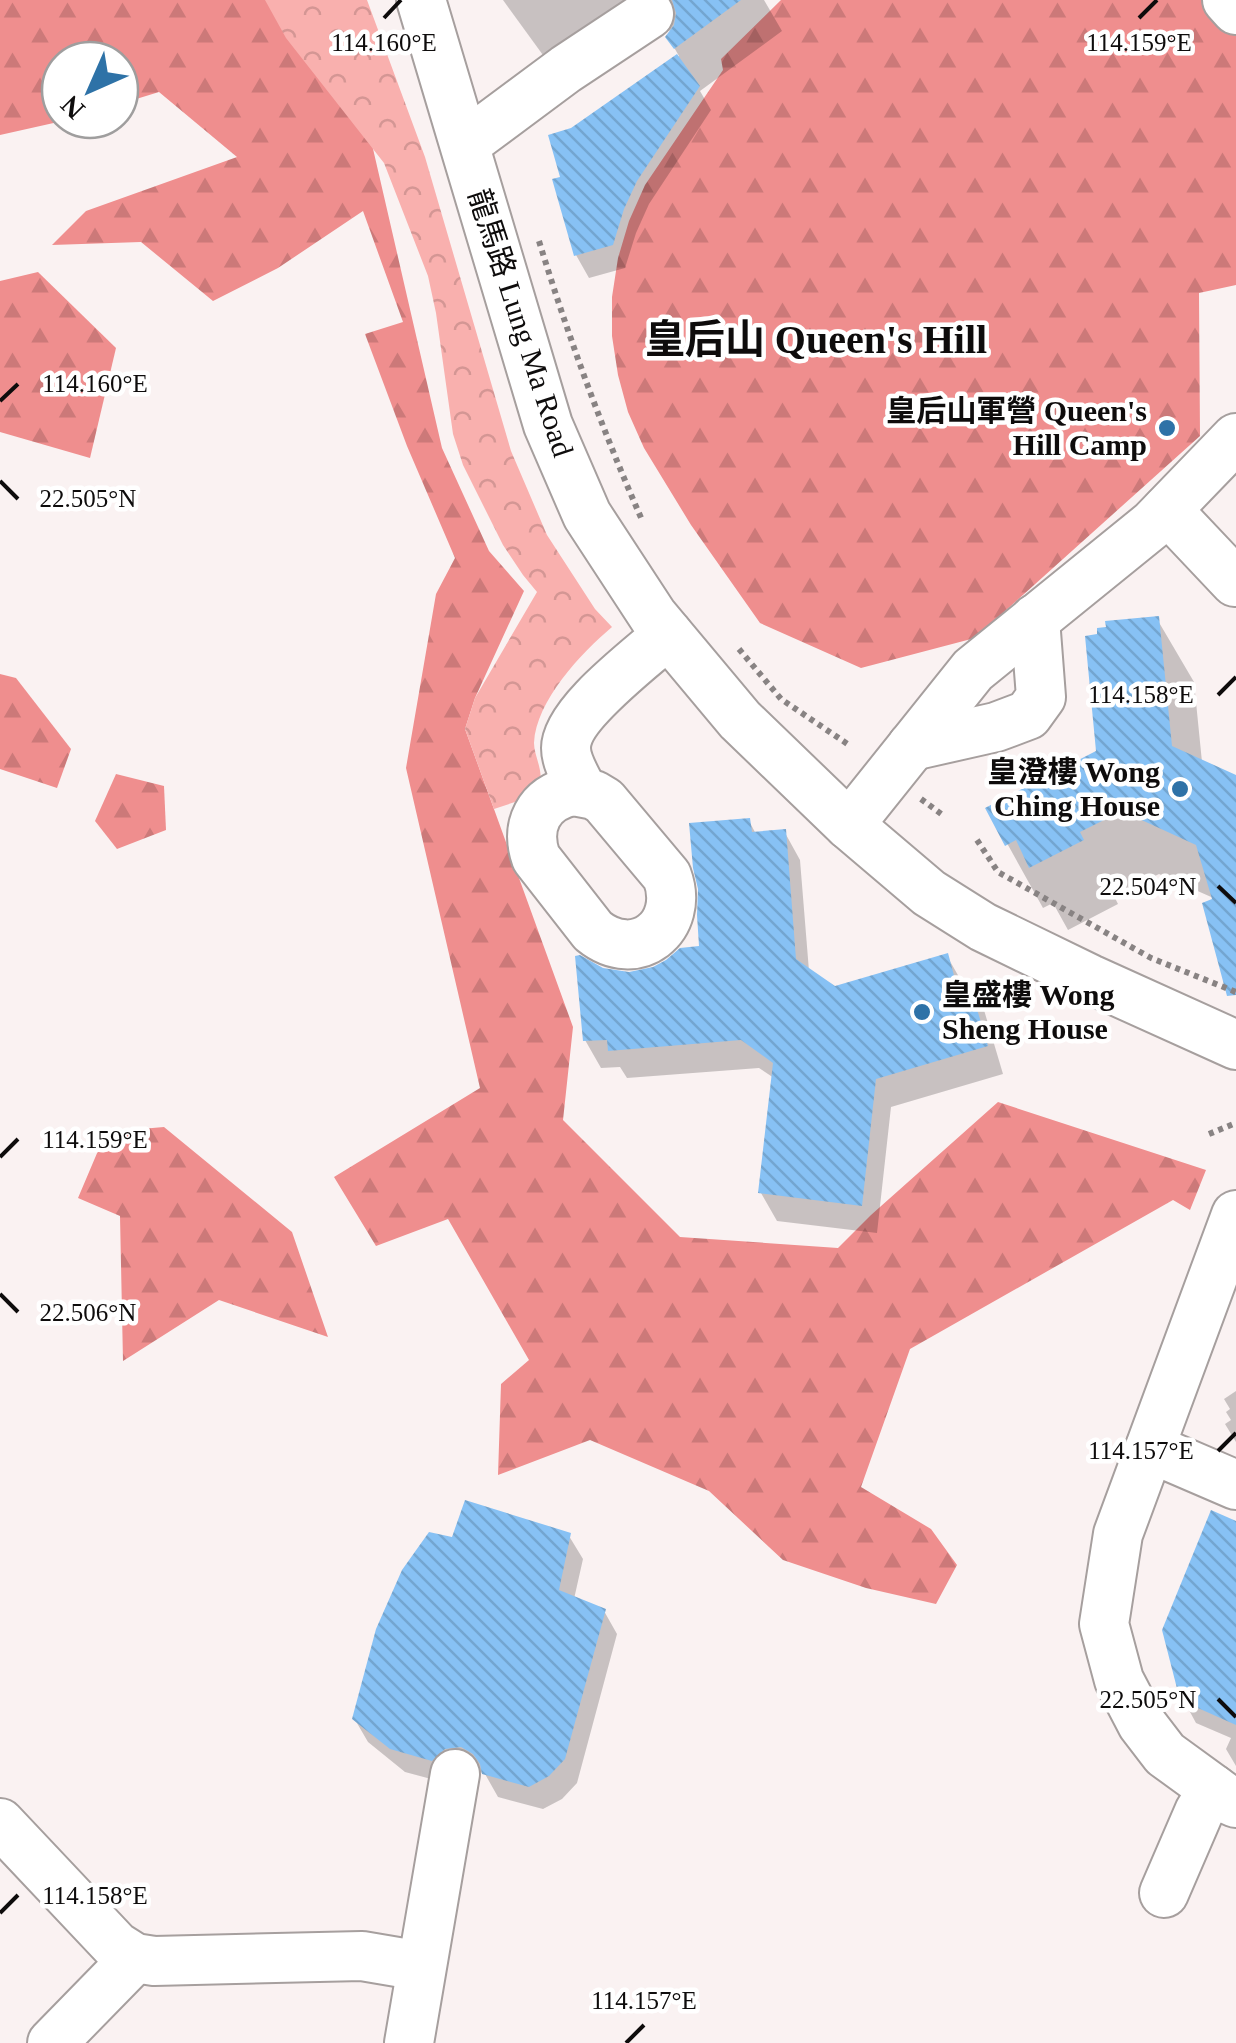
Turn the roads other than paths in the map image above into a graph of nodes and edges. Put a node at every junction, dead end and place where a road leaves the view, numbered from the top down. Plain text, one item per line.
1 (421, 0) edge
2 (1227, 0) edge
3 (1236, 10) edge
4 (648, 14) dead end
5 (465, 144) junction
6 (1236, 438) edge
7 (1167, 510) junction
8 (1235, 582) edge
9 (1035, 620) junction
10 (668, 634) junction
11 (912, 746) junction
12 (583, 792) dead end
13 (849, 825) junction
14 (1236, 1046) edge
15 (1236, 1216) edge
16 (1150, 1448) junction
17 (1236, 1485) edge
18 (454, 1774) dead end
19 (1224, 1796) edge
20 (0, 1824) edge
21 (1164, 1893) dead end
22 (135, 1958) junction
23 (421, 1966) junction
24 (52, 2043) edge
25 (409, 2043) edge

1 - 5 street, 龍馬路 Lung Ma Road
2 - 3 street
4 - 5 street
5 - 10 street, 龍馬路 Lung Ma Road
6 - 7 street
7 - 8 street
7 - 9 street
9 - 11 street
9 - 11 street
10 - 12 street
10 - 13 street, 龍馬路 Lung Ma Road
11 - 13 street
13 - 14 street, 龍馬路 Lung Ma Road
15 - 16 street
16 - 17 street
16 - 19 street
18 - 23 street
19 - 21 street
20 - 22 street
22 - 23 street
22 - 24 street
23 - 25 street

